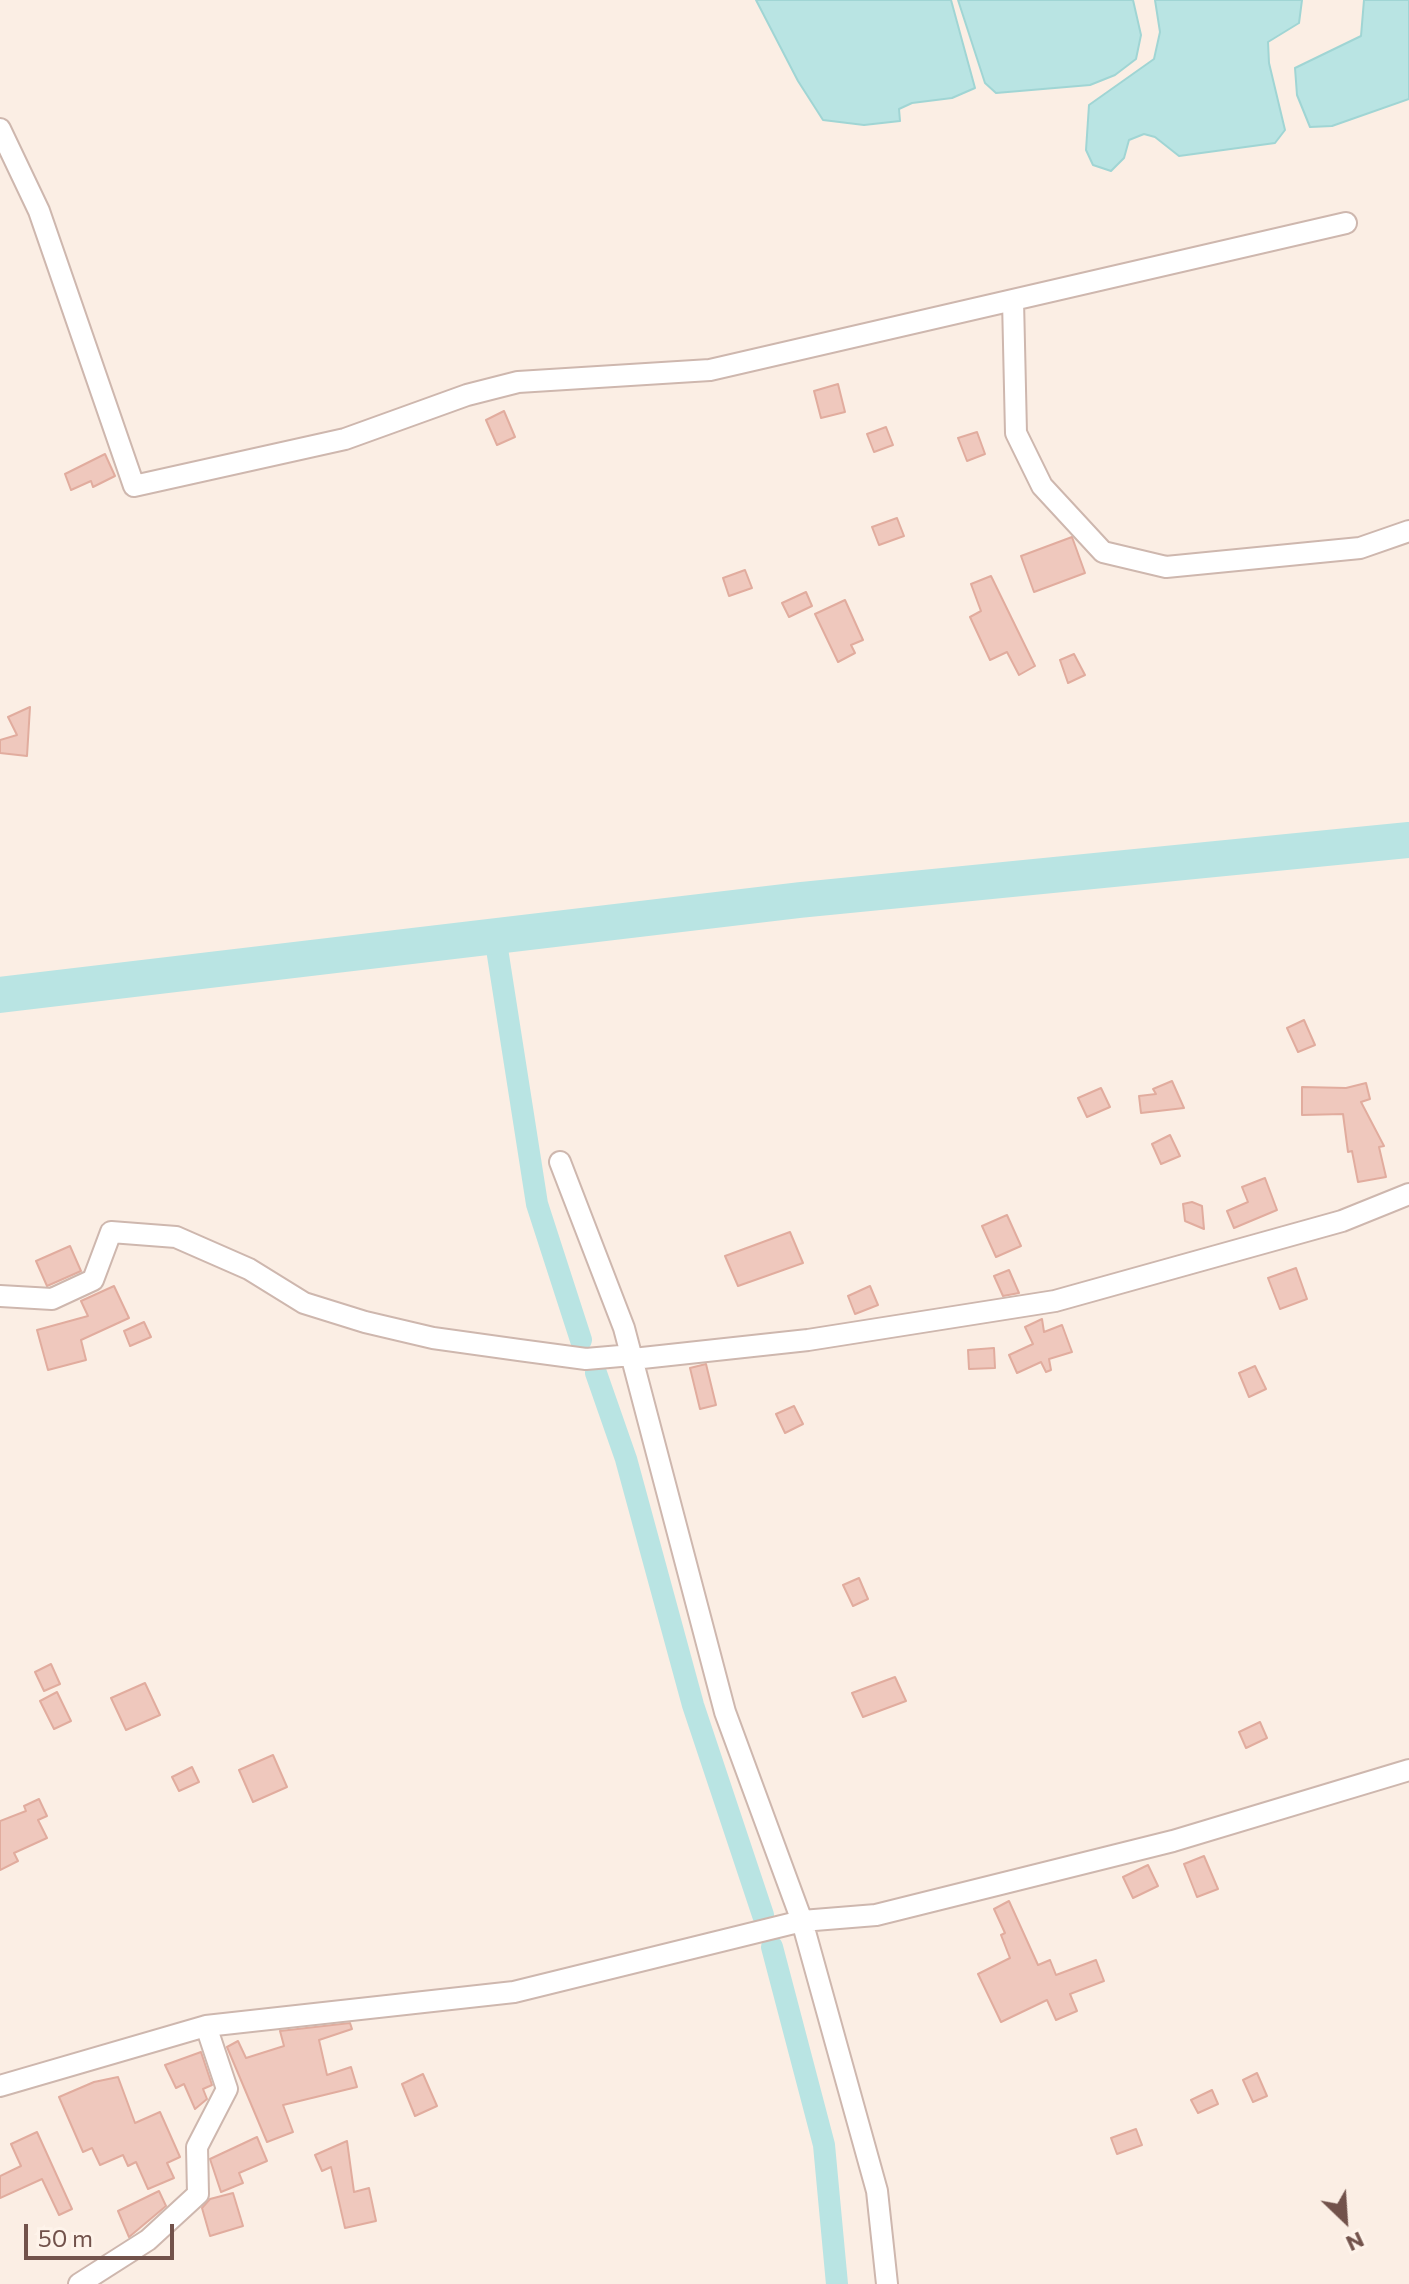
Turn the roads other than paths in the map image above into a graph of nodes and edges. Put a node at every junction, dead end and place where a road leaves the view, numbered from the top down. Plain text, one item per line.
1 (0, 129) edge
2 (1346, 223) dead end
3 (1013, 300) junction
4 (1409, 531) edge
5 (560, 1162) dead end
6 (1409, 1194) edge
7 (0, 1296) edge
8 (632, 1357) junction
9 (1409, 1770) edge
10 (802, 1921) junction
11 (206, 2026) junction
12 (0, 2086) edge
13 (79, 2284) edge
14 (887, 2284) edge

1 - 3 street
2 - 3 street
3 - 4 street
5 - 8 street
6 - 8 street
7 - 8 street
8 - 10 street
9 - 10 street
10 - 11 street
10 - 14 street
11 - 12 street
11 - 13 street

